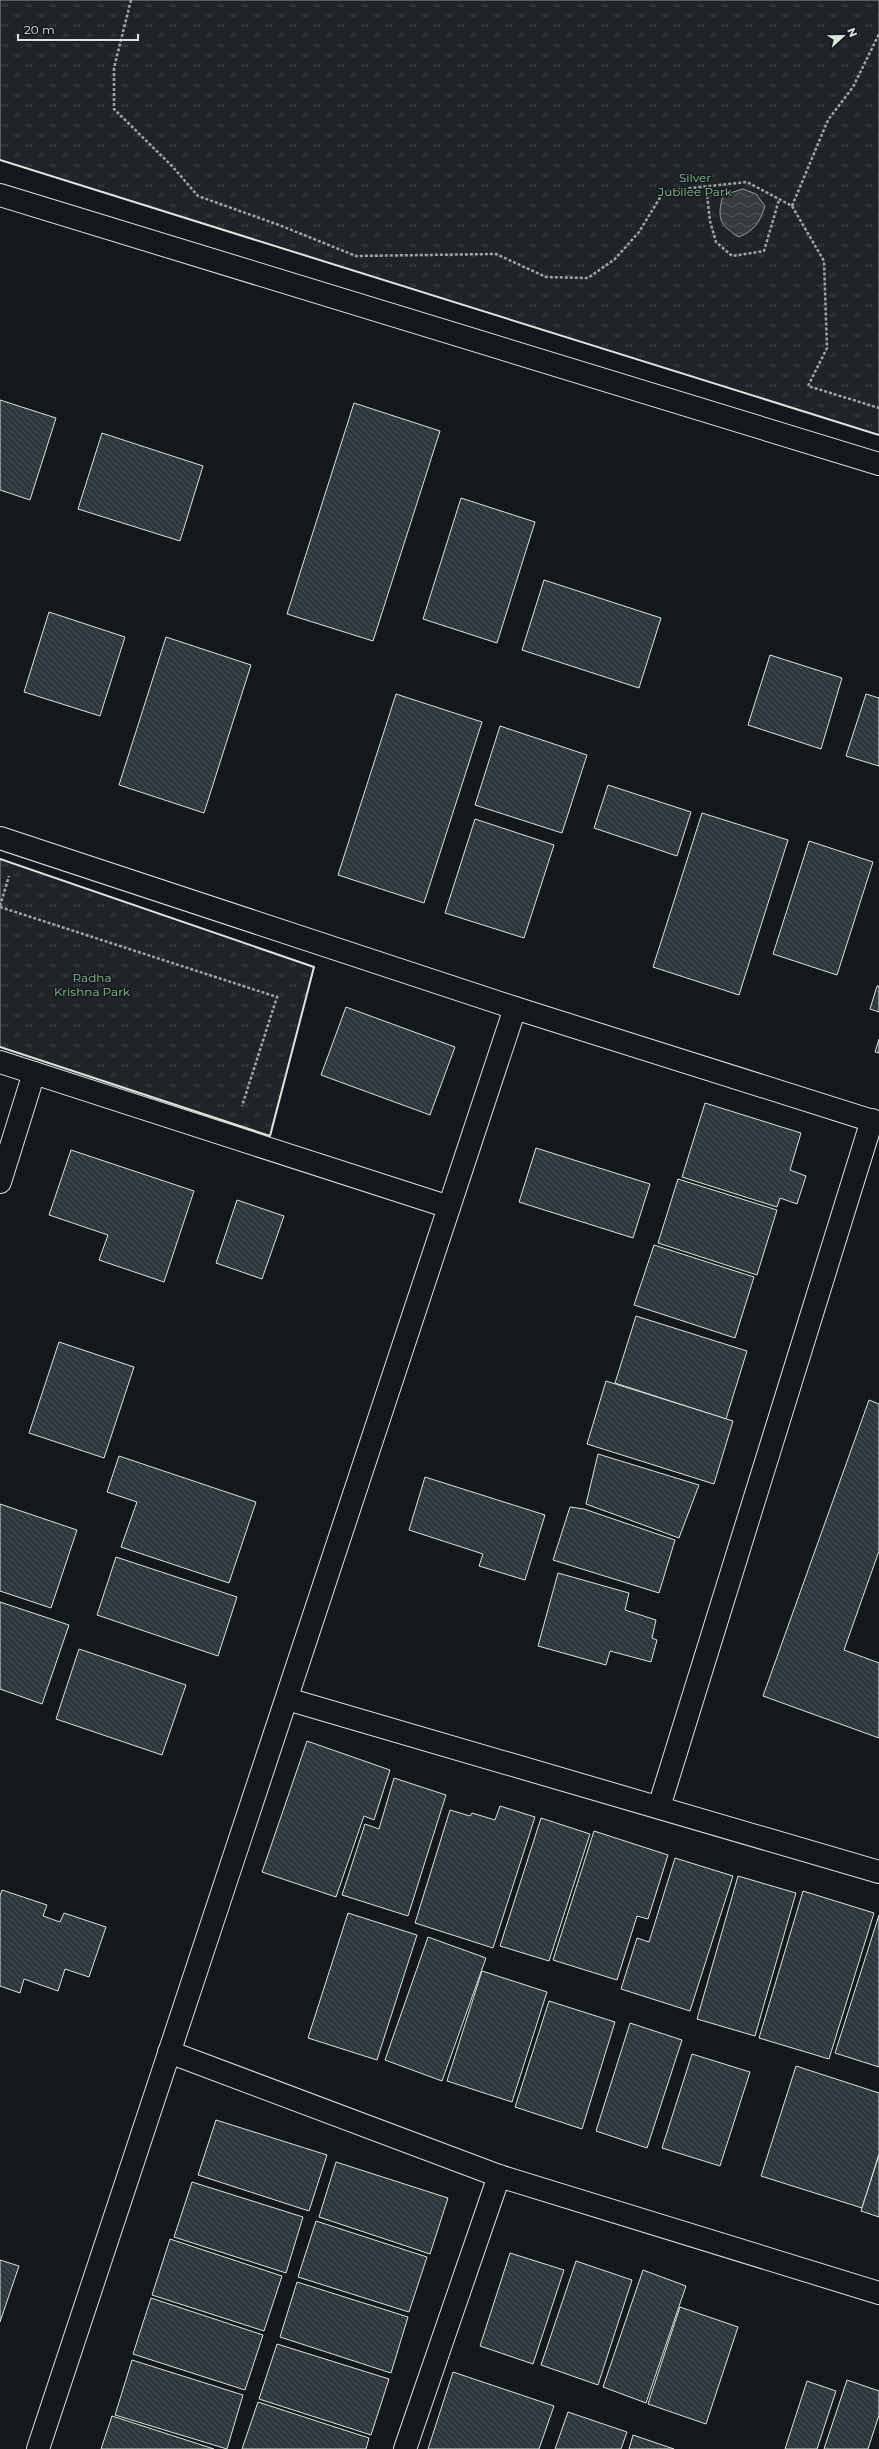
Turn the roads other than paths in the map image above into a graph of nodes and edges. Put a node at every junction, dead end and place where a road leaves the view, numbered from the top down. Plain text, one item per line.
1 (0, 195) edge
2 (879, 464) edge
3 (0, 838) edge
4 (515, 1008) junction
5 (0, 1062) edge
6 (34, 1073) junction
7 (876, 1122) edge
8 (0, 1182) edge
9 (449, 1207) junction
10 (287, 1699) junction
11 (659, 1807) junction
12 (879, 1872) edge
13 (170, 2052) junction
14 (499, 2176) junction
15 (879, 2293) edge
16 (38, 2449) edge
17 (405, 2449) edge

1 - 2 street
3 - 4 street
4 - 7 street
4 - 9 street
5 - 6 street
6 - 8 street
6 - 9 street
7 - 11 street
9 - 10 street
10 - 11 street
10 - 13 street
11 - 12 street
13 - 14 street
13 - 16 street
14 - 15 street
14 - 17 street

